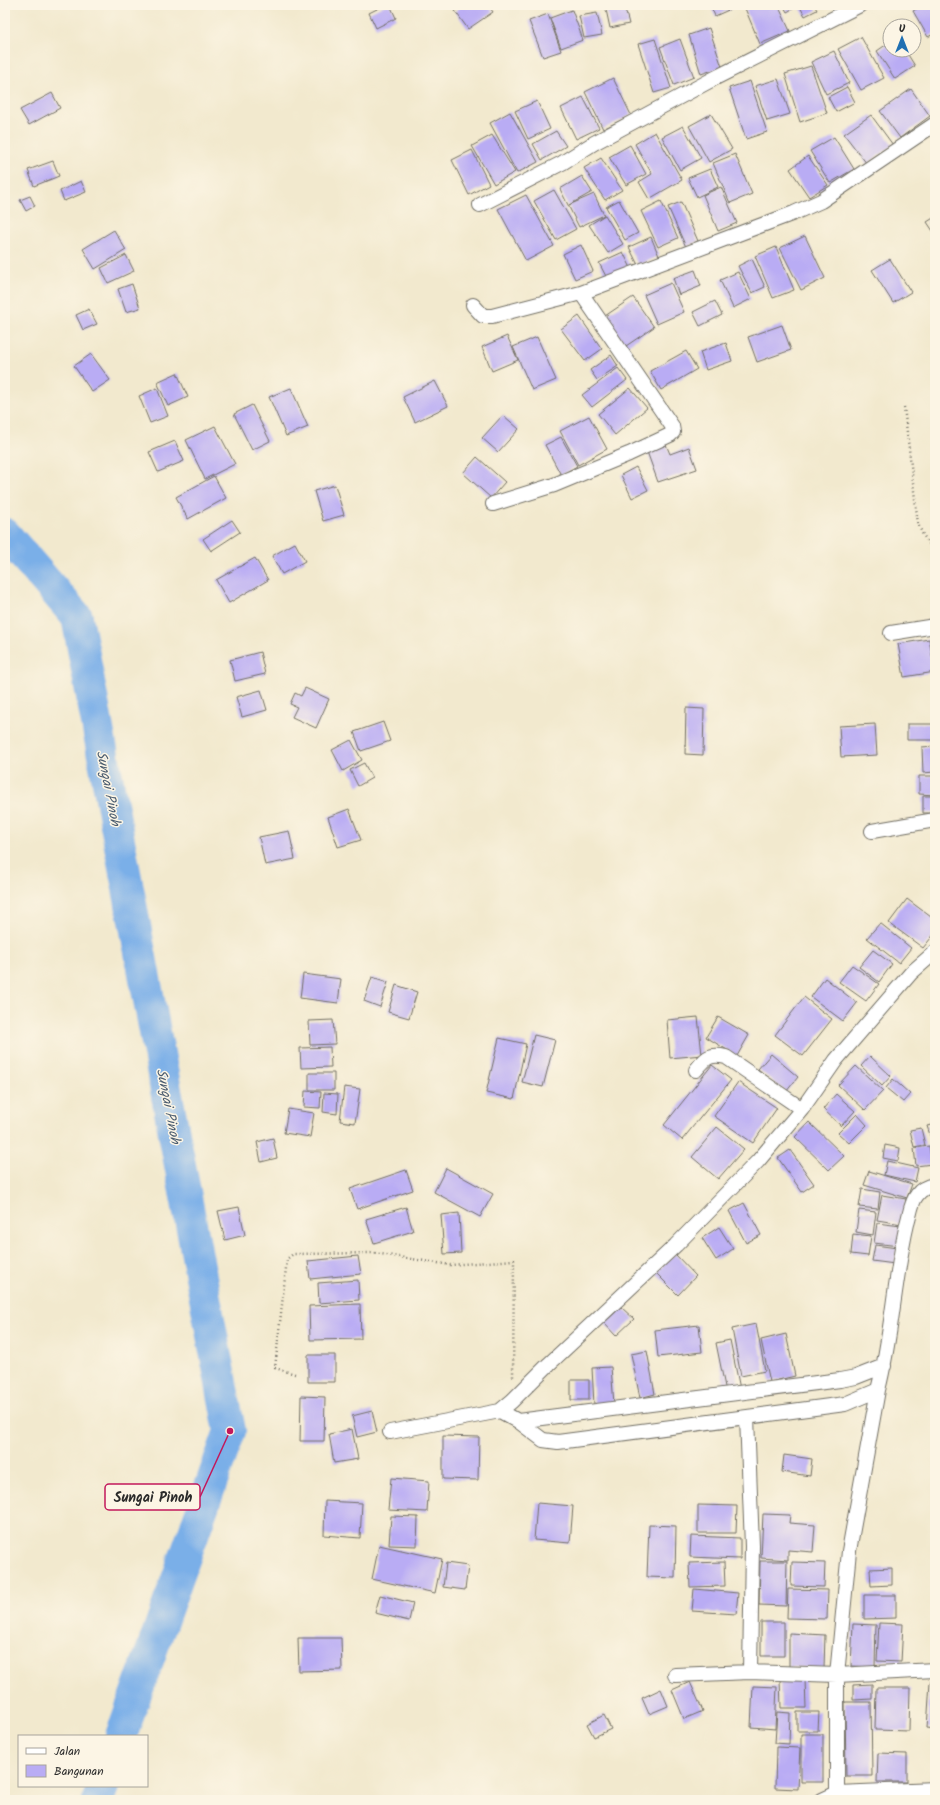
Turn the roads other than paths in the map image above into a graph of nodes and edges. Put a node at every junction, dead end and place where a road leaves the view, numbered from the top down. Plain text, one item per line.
1 (860, 5) edge
2 (935, 124) edge
3 (480, 205) dead end
4 (581, 293) junction
5 (473, 305) dead end
6 (493, 504) dead end
7 (935, 626) edge
8 (891, 633) dead end
9 (935, 820) edge
10 (872, 831) dead end
11 (935, 952) edge
12 (696, 1070) dead end
13 (802, 1109) junction
14 (935, 1185) edge
15 (884, 1366) junction
16 (878, 1390) junction
17 (500, 1411) junction
18 (747, 1418) junction
19 (518, 1421) junction
20 (390, 1432) dead end
21 (935, 1670) edge
22 (750, 1672) junction
23 (675, 1675) dead end
24 (837, 1675) junction
25 (935, 1789) edge
26 (837, 1793) junction
27 (822, 1800) edge

1 - 3 street
2 - 4 street
4 - 5 street
4 - 6 street
7 - 8 street
9 - 10 street
11 - 13 street
12 - 13 street
13 - 17 street
14 - 15 street
15 - 16 street
15 - 19 street
16 - 18 street
16 - 24 street
17 - 19 street
17 - 20 street
18 - 19 street
18 - 22 street
21 - 24 street
22 - 23 street
22 - 24 street
24 - 26 street
25 - 26 street
26 - 27 street

